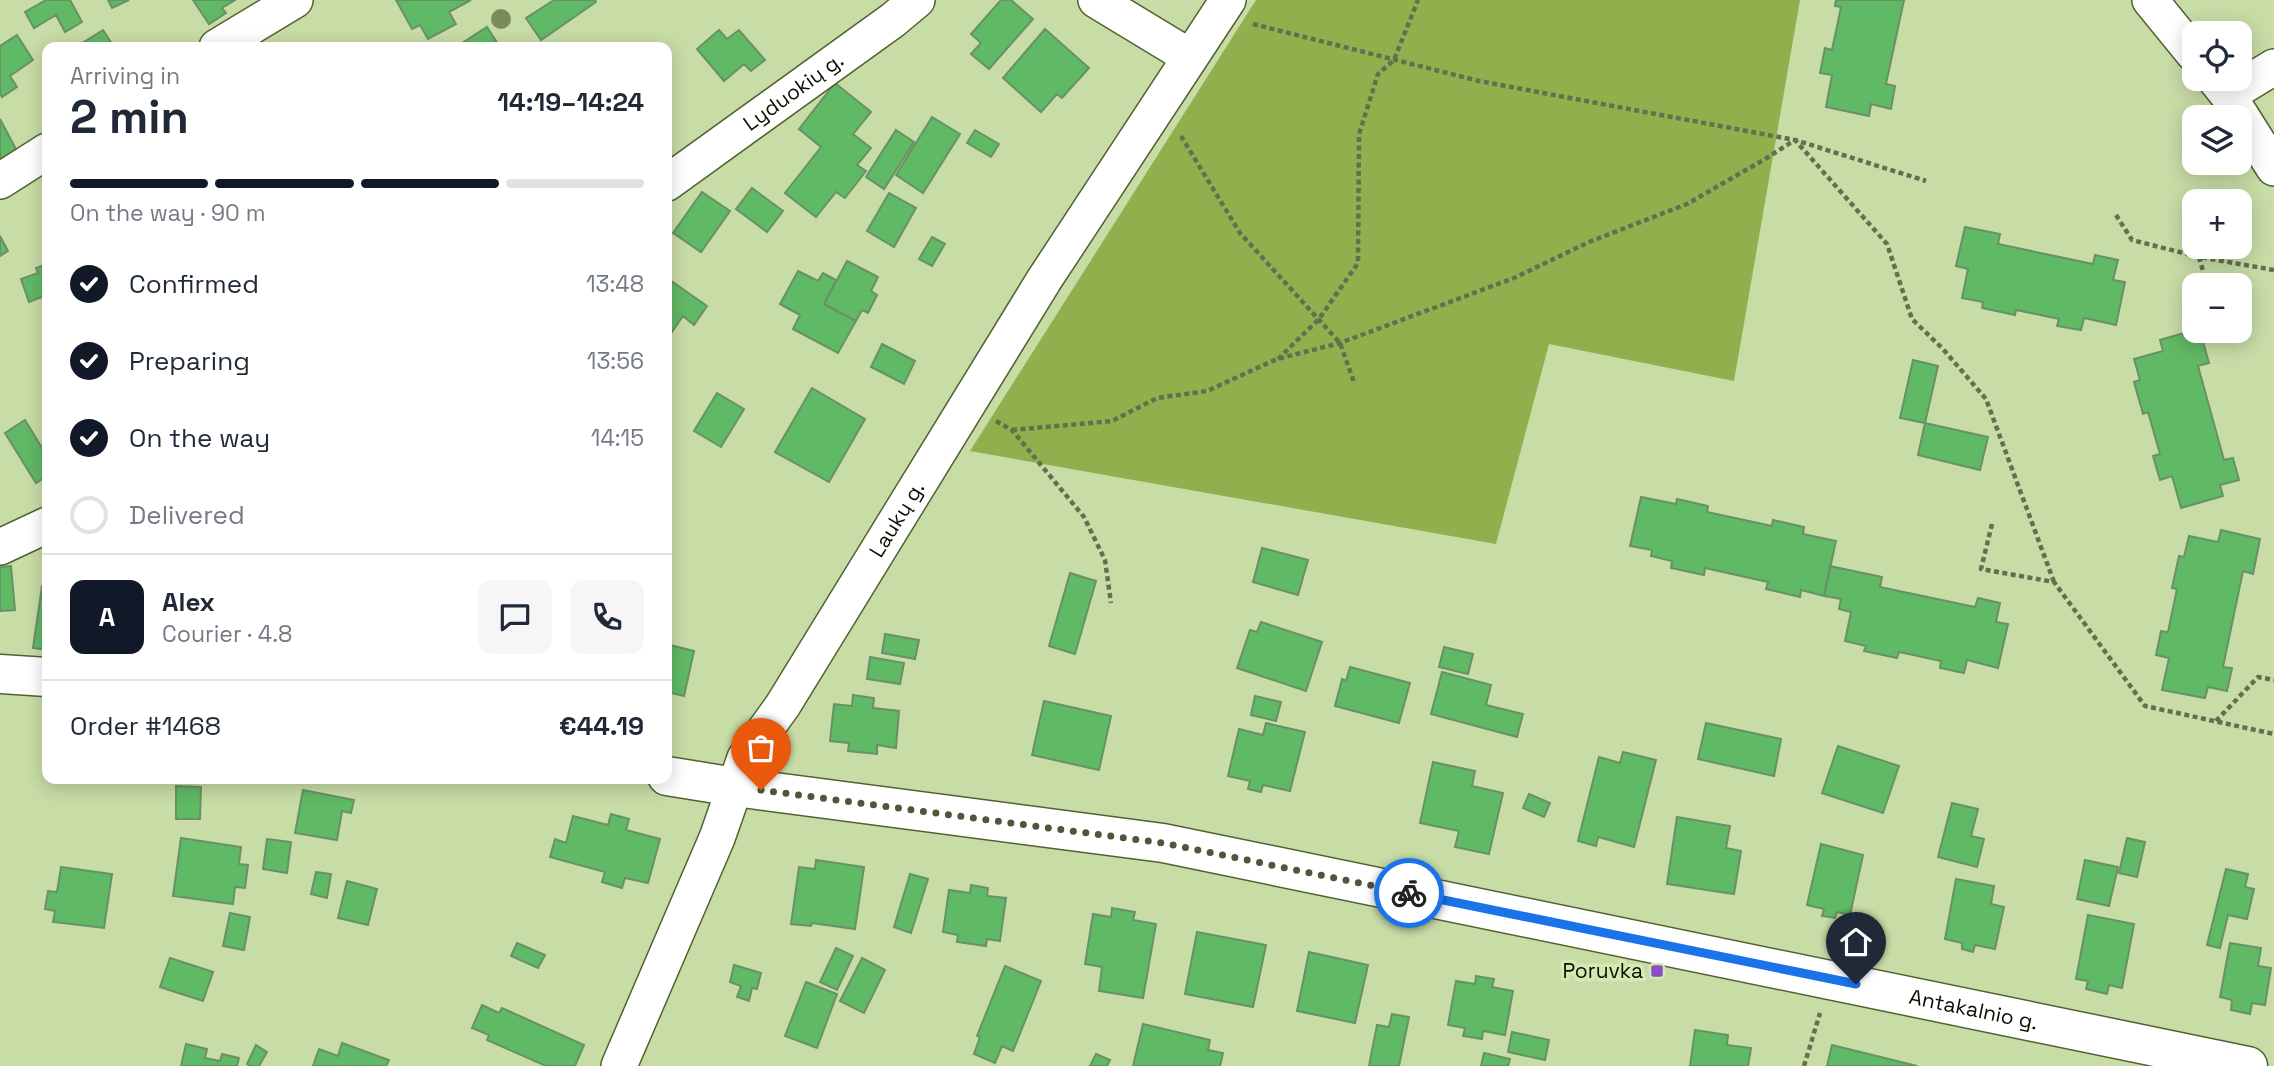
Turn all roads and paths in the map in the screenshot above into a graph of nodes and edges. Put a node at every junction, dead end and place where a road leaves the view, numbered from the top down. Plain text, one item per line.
1 (295, 0) edge
2 (917, 0) edge
3 (1096, 0) edge
4 (1418, 0) edge
5 (2150, 0) edge
6 (1224, 7) edge
7 (2182, 39) edge
8 (225, 42) edge
9 (1190, 57) junction
10 (1394, 60) junction
11 (2274, 66) edge
12 (2252, 75) edge
13 (2225, 91) edge
14 (1161, 102) junction
15 (1795, 140) junction
16 (42, 154) edge
17 (2274, 168) edge
18 (672, 179) edge
19 (0, 181) edge
20 (1926, 181) dead end
21 (2116, 215) dead end
22 (2182, 253) edge
23 (2211, 259) edge
24 (2274, 270) edge
25 (1319, 319) junction
26 (1340, 343) junction
27 (1277, 359) junction
28 (1354, 382) dead end
29 (968, 404) junction
30 (1012, 430) junction
31 (1992, 524) dead end
32 (42, 526) edge
33 (0, 547) edge
34 (2053, 582) junction
35 (1111, 603) dead end
36 (0, 674) edge
37 (42, 677) edge
38 (2274, 680) edge
39 (2215, 721) junction
40 (2274, 734) edge
41 (672, 777) edge
42 (735, 787) junction
43 (1830, 979) junction
44 (619, 1066) edge
45 (1804, 1066) edge
46 (2248, 1066) edge

1 - 8 street
2 - 18 street, Lyduokių g.
3 - 9 street
4 - 10 path
5 - 7 street
6 - 9 street, Laukų g.
6 - 10 path
9 - 14 street, Laukų g.
10 - 15 path
10 - 25 path
11 - 12 street
13 - 17 street
14 - 25 path
14 - 29 street, Laukų g.
15 - 20 path
15 - 26 path
15 - 34 path
16 - 19 street
21 - 22 path
23 - 24 path
25 - 26 path
25 - 27 path
26 - 27 path
26 - 28 path
27 - 30 path
29 - 30 path
29 - 42 street, Laukų g.
30 - 35 path
31 - 34 path
32 - 33 street
34 - 39 path
36 - 37 main road
38 - 39 path
39 - 40 path
41 - 42 main road, Antakalnio g.
42 - 43 main road, Antakalnio g.
42 - 44 street, Laukų g.
43 - 45 path
43 - 46 main road, Antakalnio g.

